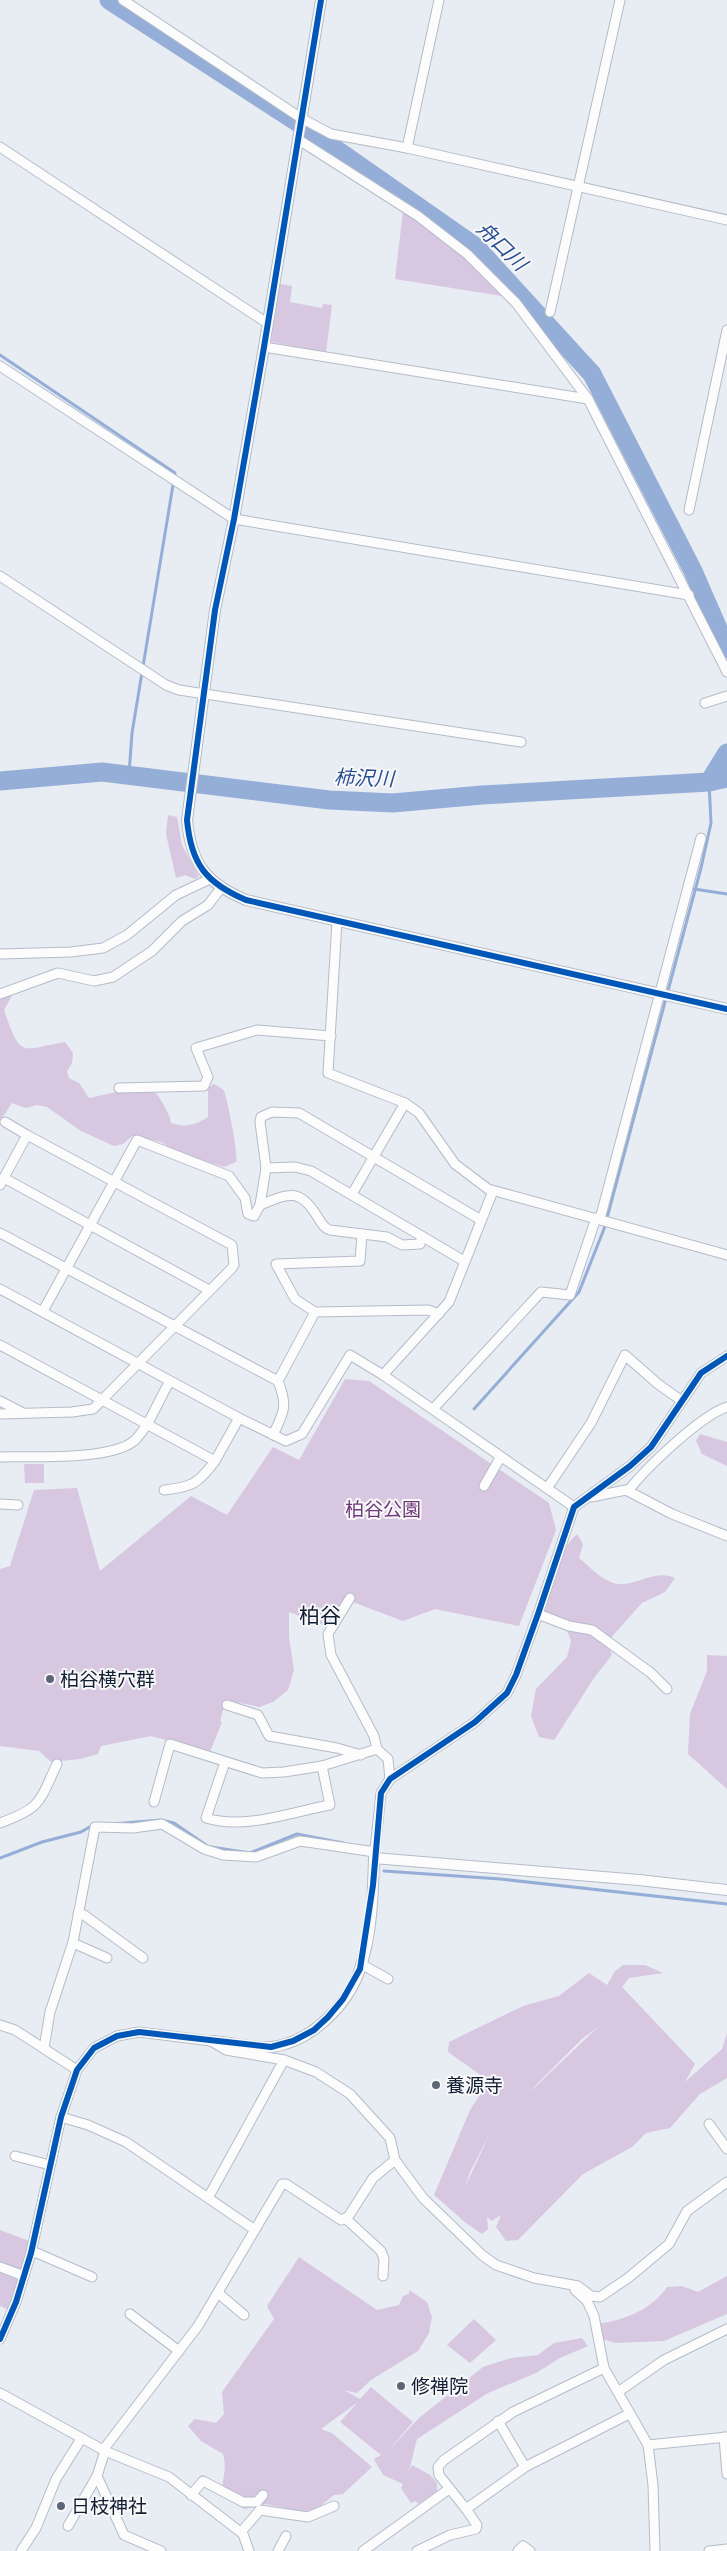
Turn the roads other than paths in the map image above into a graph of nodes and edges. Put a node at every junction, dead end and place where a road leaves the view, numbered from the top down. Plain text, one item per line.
1 (123, 0) edge
2 (321, 0) edge
3 (439, 0) edge
4 (620, 0) edge
5 (301, 118) junction
6 (299, 140) junction
7 (0, 147) edge
8 (407, 148) junction
9 (578, 187) junction
10 (727, 220) edge
11 (550, 312) dead end
12 (267, 323) junction
13 (727, 330) edge
14 (264, 346) junction
15 (0, 366) edge
16 (588, 399) junction
17 (689, 510) dead end
18 (234, 519) junction
19 (0, 576) edge
20 (689, 595) junction
21 (727, 672) edge
22 (203, 692) junction
23 (727, 696) edge
24 (705, 703) dead end
25 (522, 742) dead end
26 (701, 838) dead end
27 (210, 879) junction
28 (221, 888) junction
29 (337, 921) junction
30 (0, 954) edge
31 (660, 993) junction
32 (0, 994) edge
33 (727, 1009) edge
34 (331, 1036) junction
35 (119, 1088) dead end
36 (405, 1103) junction
37 (5, 1122) dead end
38 (27, 1135) junction
39 (374, 1158) junction
40 (266, 1168) junction
41 (2, 1178) edge
42 (113, 1181) junction
43 (493, 1191) junction
44 (352, 1194) junction
45 (260, 1205) junction
46 (598, 1219) junction
47 (481, 1220) junction
48 (90, 1226) junction
49 (0, 1233) edge
50 (362, 1234) junction
51 (422, 1236) junction
52 (727, 1255) edge
53 (464, 1261) junction
54 (66, 1269) junction
55 (209, 1290) junction
56 (1, 1291) edge
57 (44, 1311) junction
58 (315, 1312) junction
59 (439, 1314) junction
60 (175, 1326) junction
61 (0, 1346) edge
62 (727, 1356) edge
63 (138, 1364) junction
64 (383, 1374) junction
65 (170, 1381) junction
66 (278, 1381) junction
67 (102, 1400) junction
68 (682, 1400) junction
69 (0, 1401) edge
70 (727, 1407) edge
71 (433, 1408) junction
72 (0, 1414) edge
73 (23, 1414) junction
74 (239, 1418) junction
75 (145, 1425) junction
76 (273, 1436) junction
77 (0, 1456) edge
78 (500, 1458) junction
79 (215, 1461) junction
80 (484, 1486) dead end
81 (548, 1487) junction
82 (164, 1490) dead end
83 (628, 1491) junction
84 (588, 1497) junction
85 (0, 1504) edge
86 (18, 1505) dead end
87 (574, 1507) junction
88 (727, 1536) edge
89 (350, 1598) dead end
90 (538, 1614) junction
91 (667, 1689) dead end
92 (227, 1705) dead end
93 (377, 1749) junction
94 (361, 1755) junction
95 (225, 1762) junction
96 (58, 1764) dead end
97 (322, 1766) junction
98 (390, 1779) junction
99 (154, 1802) dead end
100 (0, 1823) edge
101 (375, 1855) junction
102 (727, 1890) edge
103 (78, 1914) junction
104 (73, 1943) junction
105 (107, 1958) dead end
106 (143, 1958) dead end
107 (361, 1964) junction
108 (388, 1978) dead end
109 (0, 2025) edge
110 (211, 2041) junction
111 (44, 2048) junction
112 (284, 2060) junction
113 (77, 2070) junction
114 (61, 2117) junction
115 (709, 2124) dead end
116 (727, 2149) edge
117 (14, 2156) dead end
118 (395, 2160) junction
119 (50, 2165) junction
120 (727, 2182) edge
121 (208, 2198) junction
122 (345, 2218) junction
123 (255, 2230) junction
124 (31, 2253) junction
125 (0, 2267) edge
126 (24, 2276) junction
127 (383, 2276) dead end
128 (92, 2277) dead end
129 (572, 2285) junction
130 (218, 2293) junction
131 (130, 2314) dead end
132 (244, 2315) dead end
133 (727, 2329) edge
134 (1, 2332) edge
135 (179, 2351) junction
136 (604, 2368) junction
137 (618, 2392) junction
138 (0, 2393) edge
139 (629, 2414) junction
140 (498, 2421) junction
141 (725, 2437) edge
142 (81, 2439) junction
143 (648, 2445) junction
144 (104, 2450) junction
145 (525, 2467) junction
146 (727, 2474) edge
147 (97, 2476) junction
148 (449, 2489) junction
149 (191, 2495) junction
150 (263, 2495) dead end
151 (334, 2506) dead end
152 (466, 2509) junction
153 (68, 2526) dead end
154 (241, 2532) junction
155 (286, 2536) dead end
156 (727, 2549) edge
157 (21, 2551) edge
158 (160, 2551) edge
159 (248, 2551) edge
160 (278, 2551) edge
161 (362, 2551) edge
162 (416, 2551) edge
163 (518, 2551) edge
164 (530, 2551) edge
165 (655, 2551) edge
166 (709, 2551) edge

1 - 5 street
2 - 5 street
3 - 8 street
4 - 9 street
5 - 6 street
5 - 8 street
6 - 12 street
6 - 16 street
7 - 12 street
8 - 9 street
9 - 10 street
9 - 11 street
12 - 14 street
13 - 17 street
14 - 16 street
14 - 18 street
15 - 18 street
16 - 20 street
18 - 20 street
18 - 22 street
19 - 22 street
20 - 21 street
22 - 25 street
22 - 27 street
23 - 24 street
26 - 31 street
27 - 28 street
27 - 30 street
28 - 29 street
28 - 32 street
29 - 31 street
29 - 34 street
31 - 33 street
31 - 46 street
34 - 35 street
34 - 36 street
36 - 39 street
36 - 43 street
37 - 38 street
38 - 41 street
38 - 42 street
39 - 40 street
39 - 44 street
39 - 47 street
40 - 44 street
40 - 45 street
41 - 48 street
42 - 45 street
42 - 48 street
42 - 55 street
43 - 46 street
43 - 47 street
44 - 51 street
45 - 50 street
46 - 52 street
46 - 71 street
47 - 53 street
48 - 54 street
48 - 55 street
49 - 54 street
50 - 51 street
50 - 58 street
51 - 53 street
53 - 59 street
54 - 57 street
54 - 60 street
55 - 60 street
56 - 57 street
57 - 63 street
58 - 59 street
58 - 66 street
59 - 64 street
60 - 63 street
60 - 66 street
61 - 67 street
62 - 68 street
63 - 65 street
63 - 67 street
64 - 71 street
64 - 76 street
65 - 74 street
65 - 75 street
66 - 76 street
67 - 73 street
67 - 75 street
68 - 81 street
68 - 84 street
69 - 73 street
70 - 83 street
71 - 78 street
72 - 73 street
74 - 76 street
74 - 79 street
75 - 77 street
75 - 79 street
78 - 80 street
78 - 81 street
79 - 82 street
81 - 87 street
83 - 84 street
83 - 88 street
84 - 87 street
85 - 86 street
87 - 90 street
89 - 93 street
90 - 91 street
90 - 98 street
92 - 94 street
93 - 94 street
93 - 98 street
94 - 97 street
95 - 97 street
95 - 97 street
95 - 99 street
96 - 100 street
98 - 101 street
101 - 102 street
101 - 103 street
101 - 107 street
103 - 104 street
103 - 106 street
104 - 105 street
104 - 111 street
107 - 108 street
107 - 110 street
109 - 111 street
110 - 112 street
110 - 113 street
111 - 113 street
112 - 118 street
112 - 121 street
113 - 114 street
114 - 119 street
114 - 121 street
115 - 116 street
117 - 119 street
118 - 122 street
118 - 129 street
119 - 124 street
120 - 129 street
121 - 123 street
122 - 123 street
122 - 127 street
123 - 130 street
124 - 126 street
124 - 128 street
125 - 126 street
126 - 134 street
129 - 136 street
130 - 132 street
130 - 135 street
131 - 135 street
133 - 137 street
135 - 144 street
136 - 137 street
136 - 140 street
137 - 139 street
138 - 142 street
139 - 143 street
139 - 145 street
140 - 145 street
140 - 148 street
141 - 143 street
141 - 146 street
142 - 144 street
142 - 157 street
143 - 165 street
144 - 147 street
144 - 149 street
145 - 152 street
147 - 153 street
147 - 158 street
148 - 152 street
148 - 161 street
149 - 150 street
149 - 154 street
151 - 154 street
152 - 162 street
154 - 159 street
155 - 160 street
156 - 166 street
163 - 164 street

